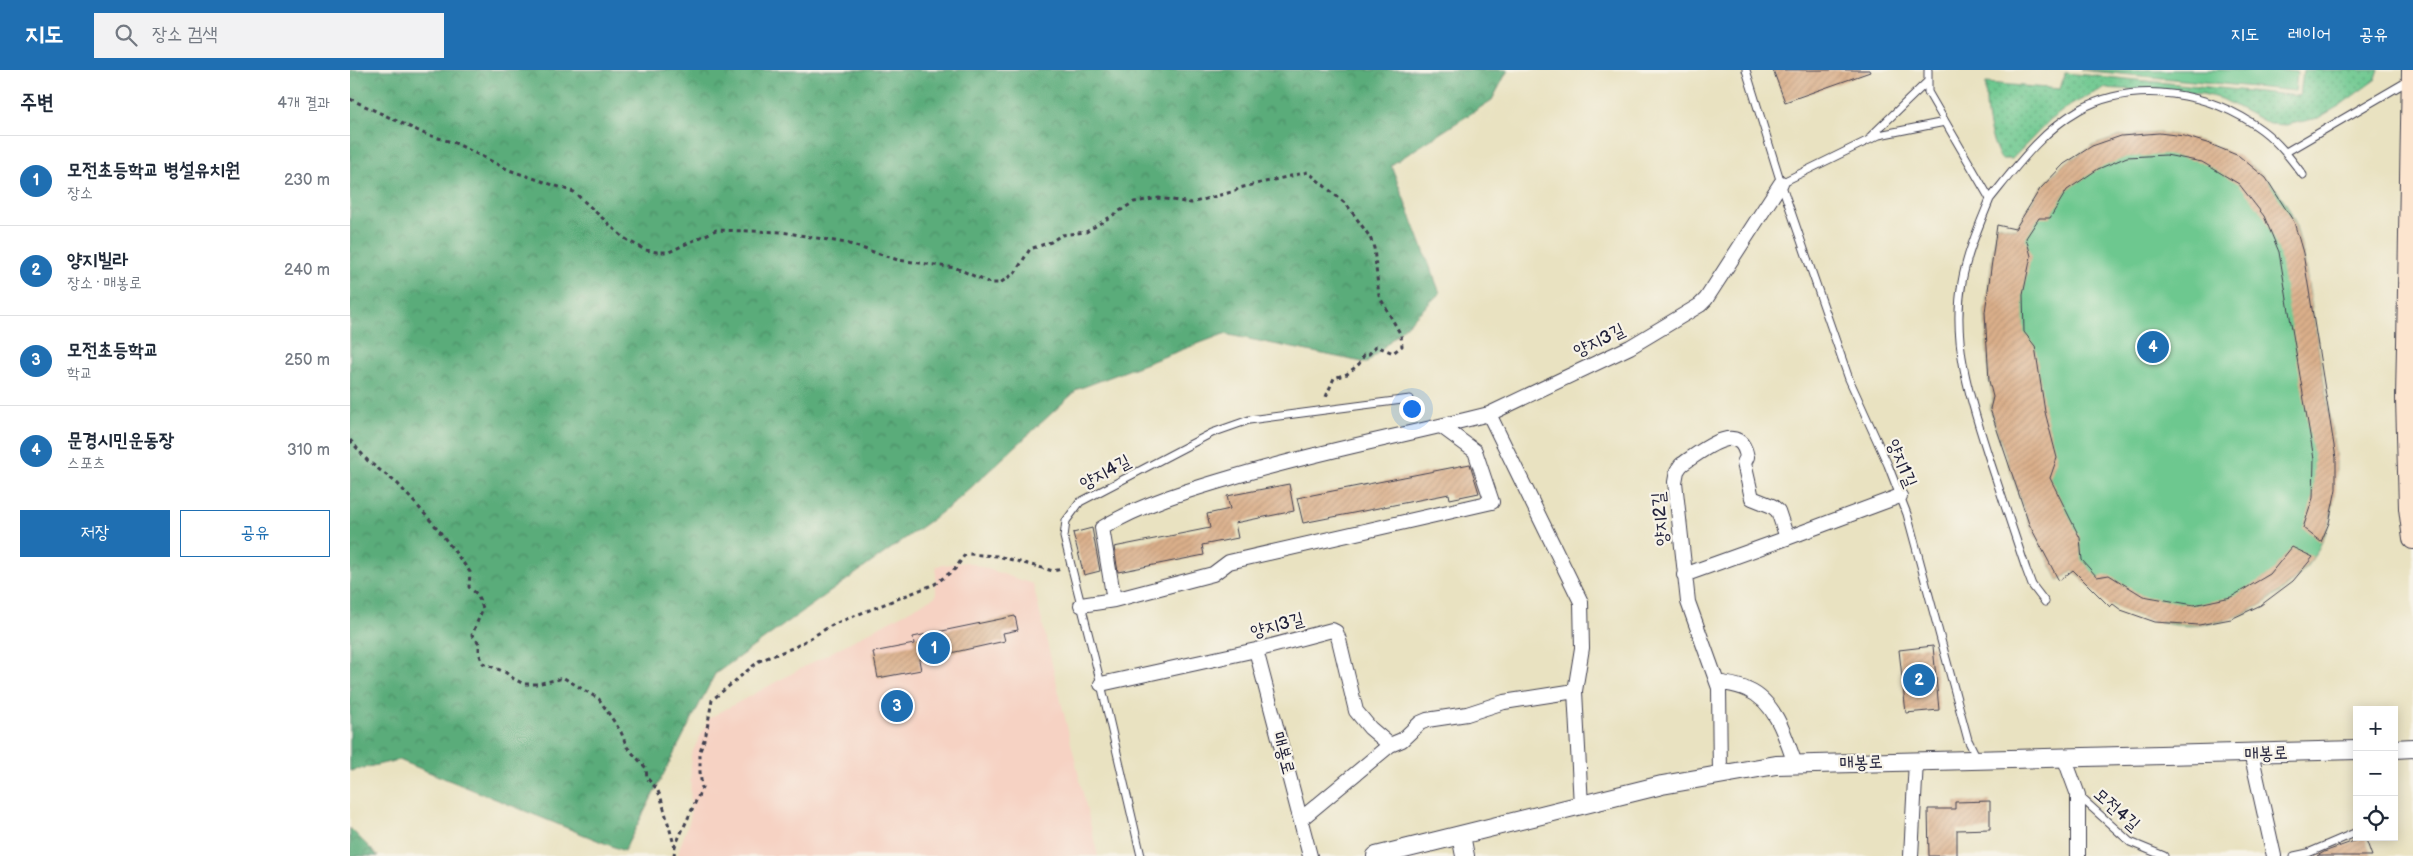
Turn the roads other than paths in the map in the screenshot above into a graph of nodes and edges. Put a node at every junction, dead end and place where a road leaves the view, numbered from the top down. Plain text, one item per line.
1 (1746, 70) edge
2 (1928, 70) edge
3 (2412, 70) edge
4 (2413, 78) edge
5 (1927, 82) junction
6 (1945, 122) junction
7 (1866, 141) junction
8 (2286, 152) junction
9 (2304, 175) dead end
10 (1781, 183) junction
11 (1990, 199) junction
12 (1410, 399) dead end
13 (1489, 414) junction
14 (1441, 426) junction
15 (1900, 496) junction
16 (1787, 538) junction
17 (2413, 538) edge
18 (1684, 575) junction
19 (1114, 600) junction
20 (2045, 602) dead end
21 (1081, 605) junction
22 (1256, 650) junction
23 (1717, 682) junction
24 (1102, 684) junction
25 (1575, 691) junction
26 (1390, 745) junction
27 (2413, 748) edge
28 (2398, 749) edge
29 (2353, 750) edge
30 (2251, 753) junction
31 (2064, 757) junction
32 (1978, 760) junction
33 (1916, 761) junction
34 (1795, 764) junction
35 (1720, 775) junction
36 (2078, 795) junction
37 (1581, 806) junction
38 (1301, 819) junction
39 (2353, 834) edge
40 (1461, 835) junction
41 (2309, 854) edge
42 (1140, 856) edge
43 (1310, 856) edge
44 (1376, 856) edge
45 (1465, 856) edge
46 (1911, 856) edge
47 (2078, 856) edge
48 (2164, 856) edge
49 (2274, 856) edge
50 (2294, 856) edge

1 - 10 lane, 양지1길
2 - 5 lane
3 - 4 main road
4 - 8 lane
4 - 17 main road
5 - 6 lane
5 - 7 lane
6 - 7 lane
6 - 11 lane
7 - 10 lane
8 - 9 lane
8 - 11 lane
10 - 13 street, 양지3길
10 - 15 lane, 양지1길
11 - 20 lane
12 - 21 lane, 양지4길
13 - 14 street, 양지3길
13 - 25 street
14 - 19 street, 양지3길
14 - 19 street
15 - 16 street
15 - 32 lane, 양지1길
16 - 18 street
16 - 18 street, 양지2길
18 - 23 street, 양지2길
19 - 21 street
21 - 24 lane, 양지4길
22 - 24 street, 양지3길
22 - 26 street, 양지3길
22 - 38 street, 매봉로
23 - 34 street
23 - 35 street, 양지2길
24 - 42 lane, 양지4길
25 - 26 street
25 - 37 street
26 - 38 street
27 - 28 street
29 - 30 street, 매봉로
30 - 31 street, 매봉로
30 - 49 street
31 - 32 street, 매봉로
31 - 36 street
32 - 33 street, 매봉로
33 - 34 street, 매봉로
33 - 46 street
34 - 35 street, 매봉로
35 - 37 street, 매봉로
36 - 47 street
36 - 48 lane, 모전4길
37 - 40 street, 매봉로
38 - 43 street, 매봉로
39 - 41 lane
40 - 44 street, 매봉로
40 - 45 street
41 - 50 lane

